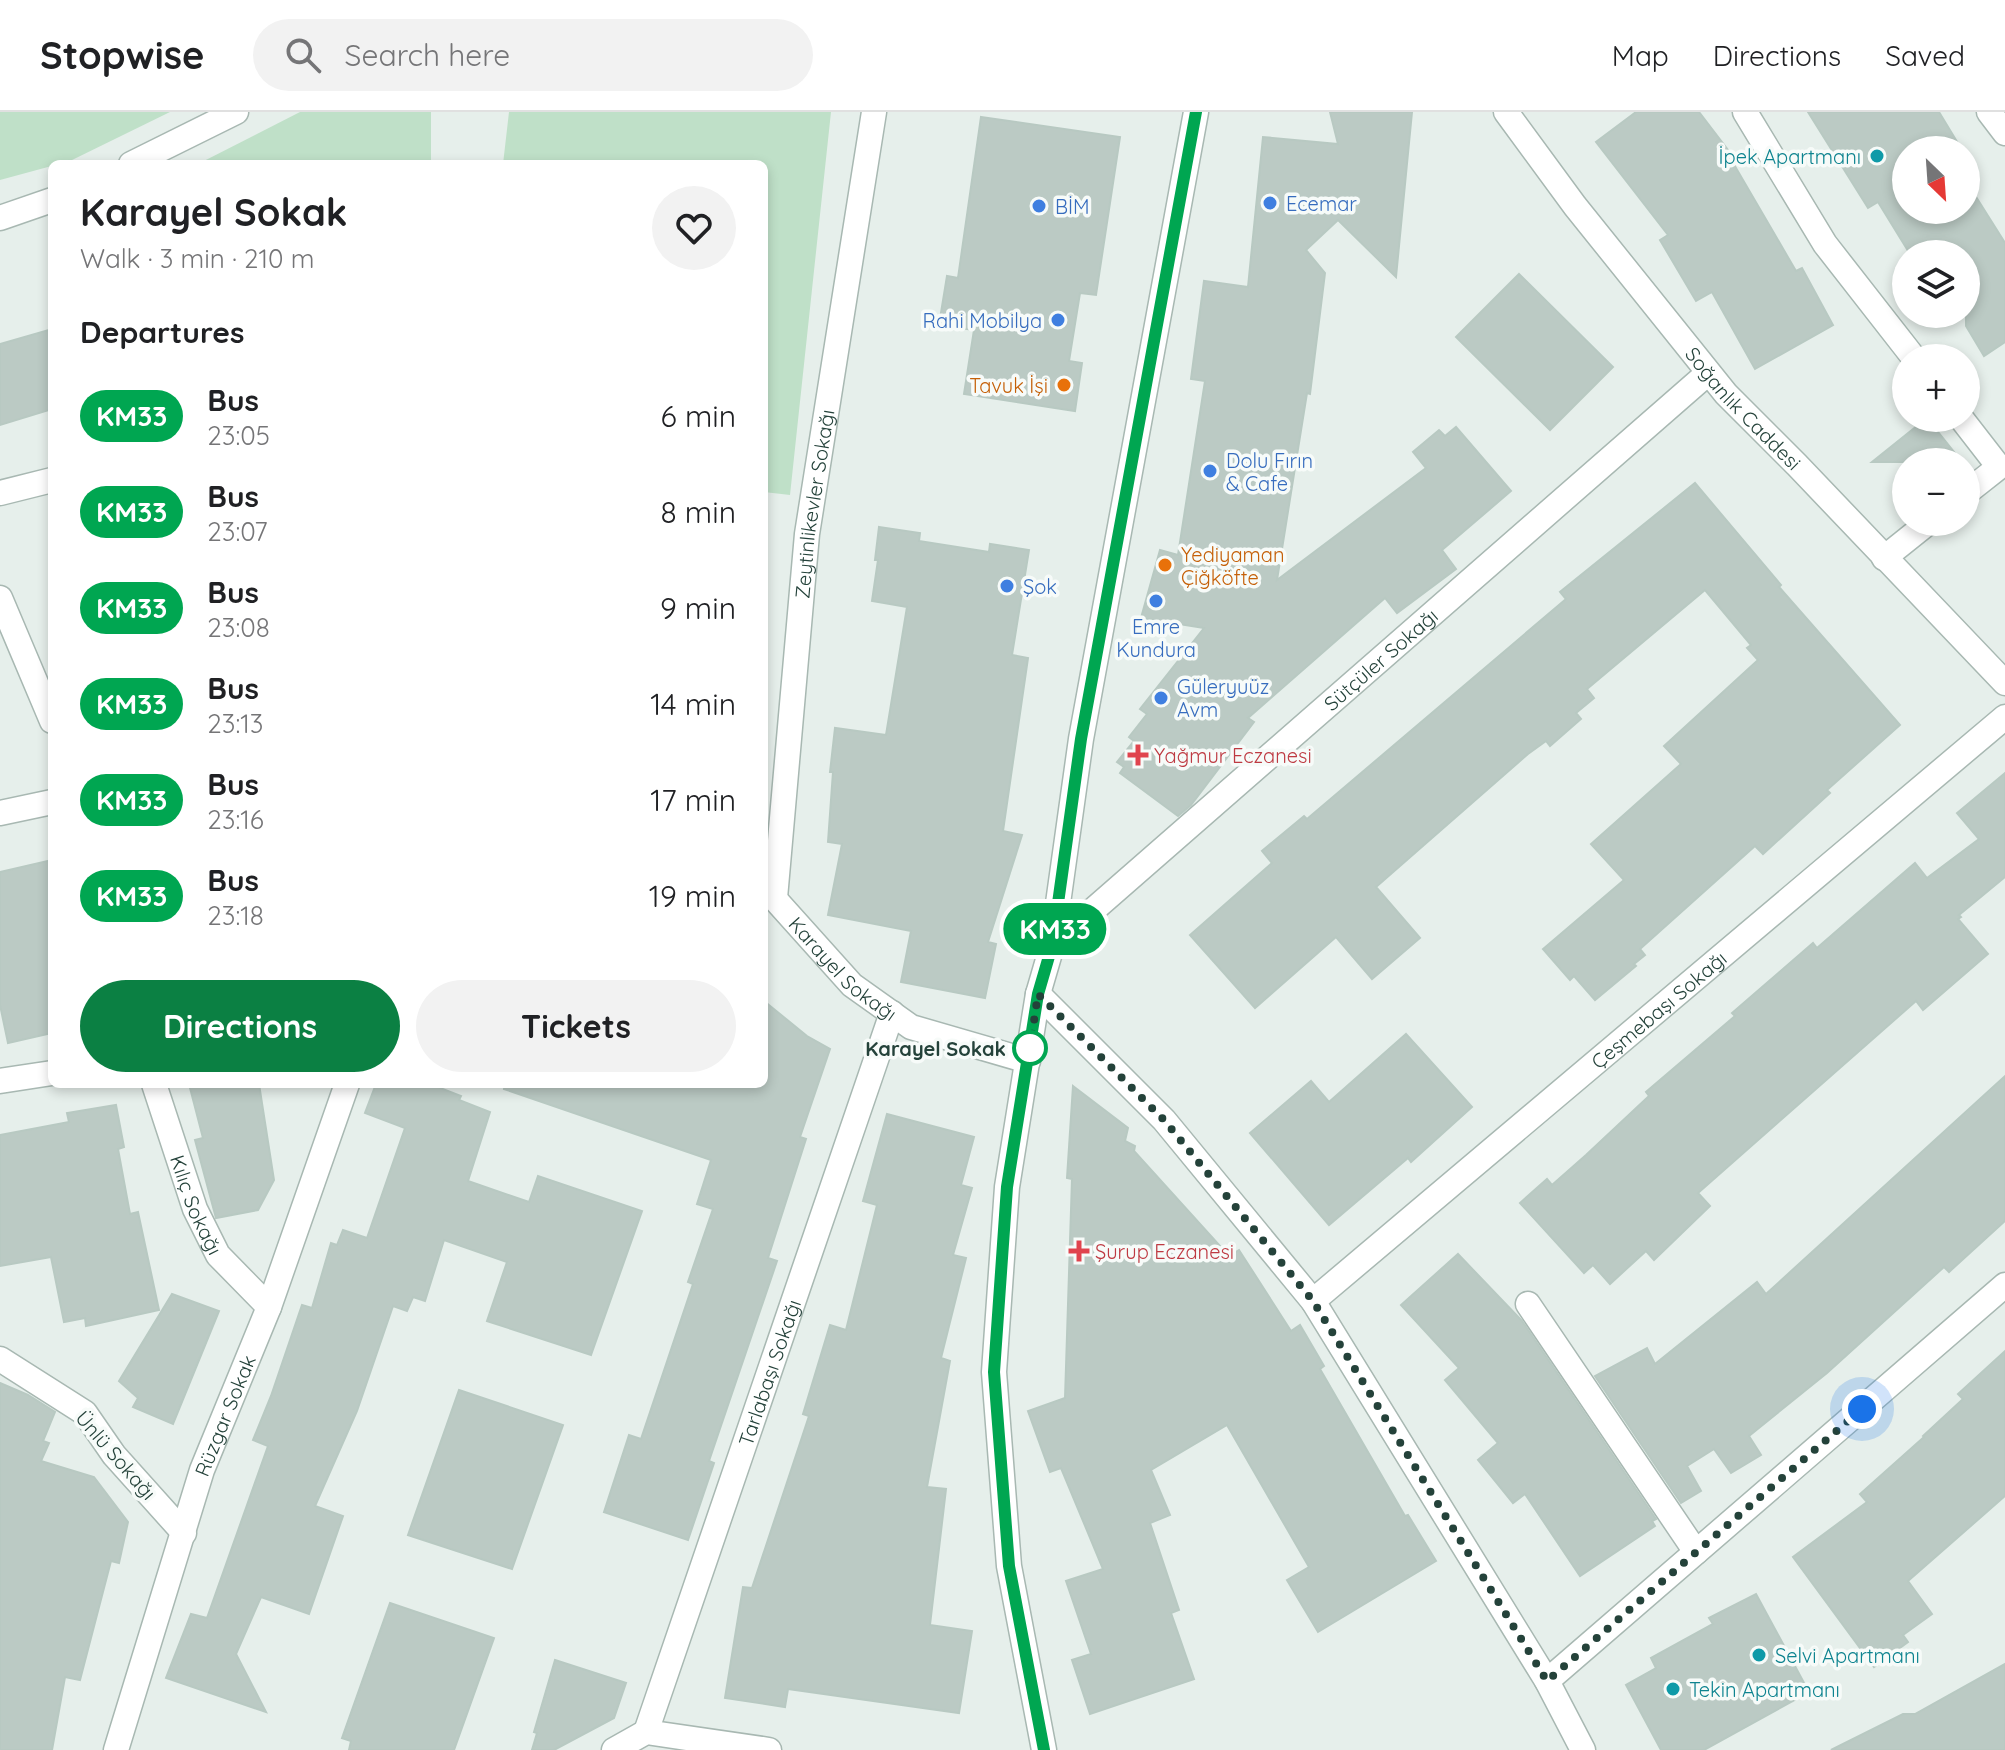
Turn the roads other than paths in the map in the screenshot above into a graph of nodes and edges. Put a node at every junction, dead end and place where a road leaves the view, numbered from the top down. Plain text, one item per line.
1 (236, 112) edge
2 (874, 112) edge
3 (1196, 112) edge
4 (1745, 112) edge
5 (1989, 112) edge
6 (1515, 115) edge
7 (2005, 133) edge
8 (139, 160) edge
9 (48, 201) edge
10 (0, 218) edge
11 (1903, 344) edge
12 (1708, 373) junction
13 (1972, 432) edge
14 (48, 481) edge
15 (1980, 482) edge
16 (0, 493) edge
17 (1912, 536) edge
18 (1884, 558) junction
19 (0, 598) edge
20 (2005, 683) edge
21 (48, 712) edge
22 (2005, 717) edge
23 (48, 803) edge
24 (0, 813) edge
25 (769, 892) edge
26 (1052, 946) junction
27 (1038, 994) junction
28 (892, 1013) junction
29 (1028, 1061) junction
30 (48, 1074) edge
31 (0, 1081) edge
32 (155, 1088) edge
33 (346, 1088) edge
34 (2005, 1285) edge
35 (1313, 1301) junction
36 (1528, 1304) dead end
37 (269, 1307) junction
38 (0, 1359) edge
39 (184, 1533) junction
40 (1696, 1552) junction
41 (1547, 1681) junction
42 (646, 1732) junction
43 (116, 1750) edge
44 (614, 1750) edge
45 (769, 1750) edge
46 (1044, 1750) edge
47 (1583, 1750) edge

1 - 8 street
2 - 25 street, Zeytinlikevler Sokağı
3 - 26 street
4 - 11 street
5 - 7 street
6 - 12 street, Soğanlık Caddesi
9 - 10 street
12 - 18 street, Soğanlık Caddesi
12 - 26 street, Sütçüler Sokağı
13 - 15 street
14 - 16 street
17 - 18 street
18 - 20 street, Soğanlık Caddesi
19 - 21 street
22 - 35 street, Çeşmebaşı Sokağı
23 - 24 street
25 - 28 street, Karayel Sokağı
26 - 27 street
27 - 29 street
27 - 35 street
28 - 29 street, Karayel Sokağı
28 - 42 street, Tarlabaşı Sokağı
29 - 46 street
30 - 31 street
32 - 37 street, Kılıç Sokağı
33 - 37 street, Rüzgar Sokak
34 - 40 street
35 - 41 street
36 - 40 street
37 - 39 street, Rüzgar Sokak
38 - 39 street, Ünlü Sokağı
39 - 43 street, Rüzgar Sokak
40 - 41 street
41 - 47 street
42 - 44 street
42 - 45 street

